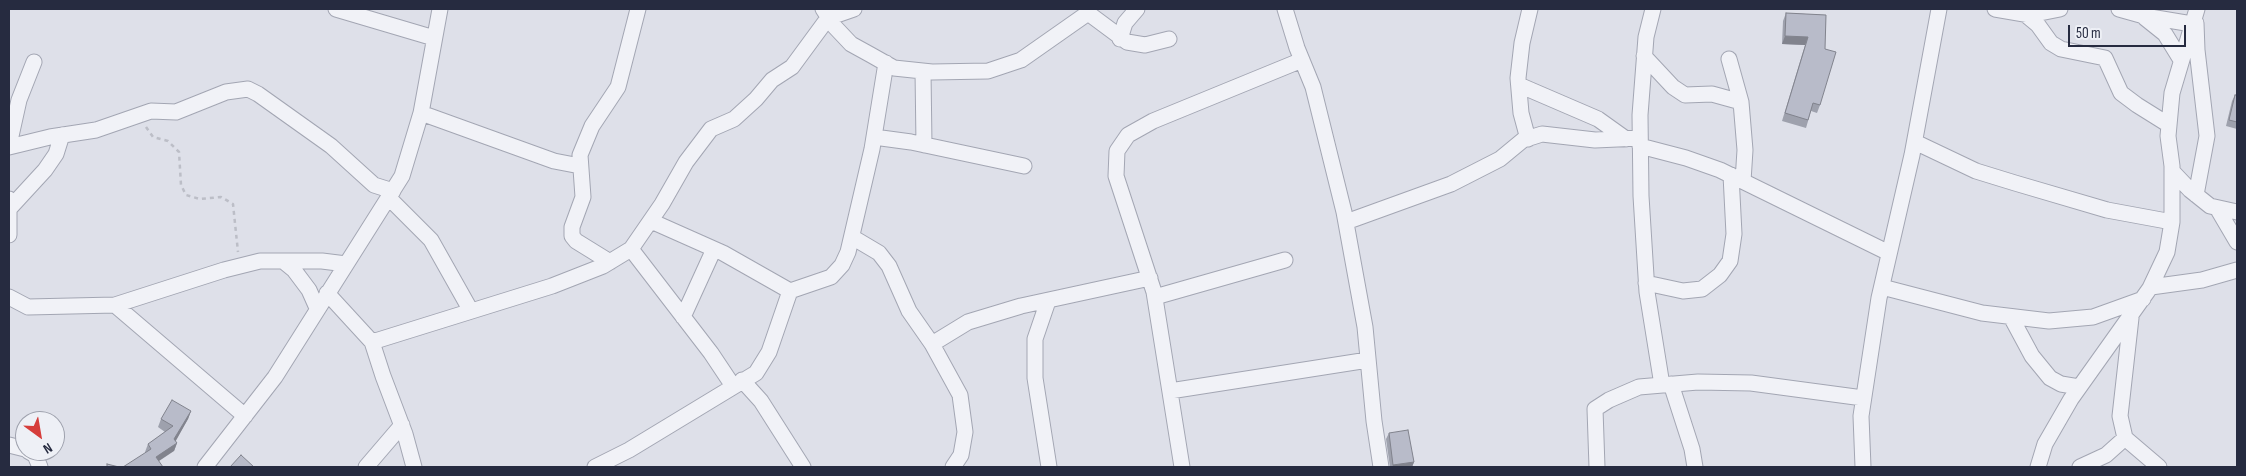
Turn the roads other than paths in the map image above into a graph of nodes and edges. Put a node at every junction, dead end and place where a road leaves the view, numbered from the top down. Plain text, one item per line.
1 (336, 9) edge
2 (440, 9) edge
3 (638, 9) edge
4 (854, 9) edge
5 (1137, 9) edge
6 (1285, 9) edge
7 (1530, 9) edge
8 (1653, 9) edge
9 (1939, 9) edge
10 (1995, 9) edge
11 (2060, 9) edge
12 (2118, 9) edge
13 (1089, 11) edge
14 (826, 13) edge
15 (2195, 14) edge
16 (2026, 15) junction
17 (2142, 16) junction
18 (434, 38) junction
19 (1120, 39) junction
20 (1169, 39) dead end
21 (1644, 56) junction
22 (1729, 59) dead end
23 (1302, 60) junction
24 (2182, 60) junction
25 (34, 62) dead end
26 (886, 63) junction
27 (923, 71) junction
28 (1519, 85) junction
29 (15, 93) edge
30 (1741, 102) junction
31 (421, 114) junction
32 (2169, 126) junction
33 (62, 135) junction
34 (874, 137) junction
35 (9, 138) edge
36 (1528, 139) junction
37 (1635, 141) junction
38 (1915, 142) junction
39 (924, 145) junction
40 (580, 166) junction
41 (1024, 166) dead end
42 (2172, 171) junction
43 (1737, 178) junction
44 (391, 194) junction
45 (2196, 195) junction
46 (9, 204) edge
47 (2217, 208) junction
48 (2237, 212) edge
49 (651, 221) junction
50 (1346, 222) junction
51 (2172, 222) junction
52 (9, 235) edge
53 (852, 238) junction
54 (2237, 242) edge
55 (631, 249) junction
56 (714, 249) junction
57 (1889, 253) junction
58 (1285, 260) dead end
59 (283, 261) junction
60 (610, 262) junction
61 (346, 264) junction
62 (2237, 270) edge
63 (1150, 278) junction
64 (1646, 283) junction
65 (1882, 287) junction
66 (790, 291) junction
67 (327, 293) junction
68 (2147, 293) junction
69 (9, 296) edge
70 (1155, 297) junction
71 (1048, 301) junction
72 (115, 305) junction
73 (317, 308) junction
74 (471, 311) junction
75 (683, 317) junction
76 (2011, 317) junction
77 (2131, 317) junction
78 (372, 342) junction
79 (932, 344) junction
80 (1368, 360) junction
81 (738, 383) junction
82 (1667, 385) junction
83 (2080, 388) junction
84 (1170, 391) junction
85 (1863, 398) junction
86 (245, 416) junction
87 (402, 425) junction
88 (2125, 438) junction
89 (205, 467) edge
90 (366, 467) edge
91 (414, 467) edge
92 (594, 467) edge
93 (803, 467) edge
94 (953, 467) edge
95 (1049, 467) edge
96 (1182, 467) edge
97 (1381, 467) edge
98 (1597, 467) edge
99 (1695, 467) edge
100 (1863, 467) edge
101 (2038, 467) edge
102 (2080, 467) edge
103 (2159, 467) edge

1 - 18 street
2 - 18 street
3 - 40 street
4 - 14 street
5 - 19 street
6 - 23 street
7 - 28 street
8 - 21 street
9 - 38 street
10 - 16 street
11 - 16 street
12 - 17 street
13 - 19 street
13 - 27 street
14 - 26 street
14 - 49 street
15 - 17 street
15 - 24 street
15 - 45 street
16 - 32 street
17 - 24 street
18 - 31 street
19 - 20 street
21 - 30 street
21 - 37 street
22 - 30 street
23 - 50 street
23 - 63 street
24 - 32 street
25 - 29 street
26 - 27 street
26 - 34 street
27 - 39 street
28 - 36 street
28 - 37 street
29 - 35 street
30 - 43 street
31 - 40 street
31 - 44 street
32 - 42 street
33 - 35 street
33 - 44 street
33 - 46 street
34 - 39 street
34 - 53 street
36 - 37 street
36 - 50 street
37 - 43 street
37 - 64 street
38 - 51 street
38 - 57 street
39 - 41 street
40 - 60 street
42 - 45 street
42 - 51 street
43 - 57 street
43 - 64 street
44 - 61 street
44 - 74 street
45 - 47 street
46 - 52 street
47 - 48 street
47 - 54 street
49 - 55 street
49 - 56 street
50 - 80 street
51 - 68 street
53 - 66 street
53 - 79 street
55 - 60 street
55 - 75 street
56 - 66 street
56 - 75 street
57 - 65 street
58 - 70 street
59 - 61 street
59 - 72 street
59 - 73 street
60 - 74 street
61 - 67 street
62 - 68 street
63 - 70 street
63 - 71 street
64 - 82 street
65 - 76 street
65 - 85 street
66 - 81 street
67 - 73 street
67 - 78 street
68 - 76 street
68 - 77 street
69 - 72 street
70 - 84 street
71 - 79 street
71 - 95 street
72 - 86 street
73 - 86 street
74 - 78 street
75 - 81 street
76 - 83 street
77 - 83 street
77 - 88 street
78 - 87 street
79 - 94 street
80 - 84 street
80 - 97 street
81 - 92 street
81 - 93 street
82 - 85 street
82 - 98 street
82 - 99 street
83 - 101 street
84 - 96 street
85 - 100 street
86 - 89 street
87 - 90 street
87 - 91 street
88 - 102 street
88 - 103 street

